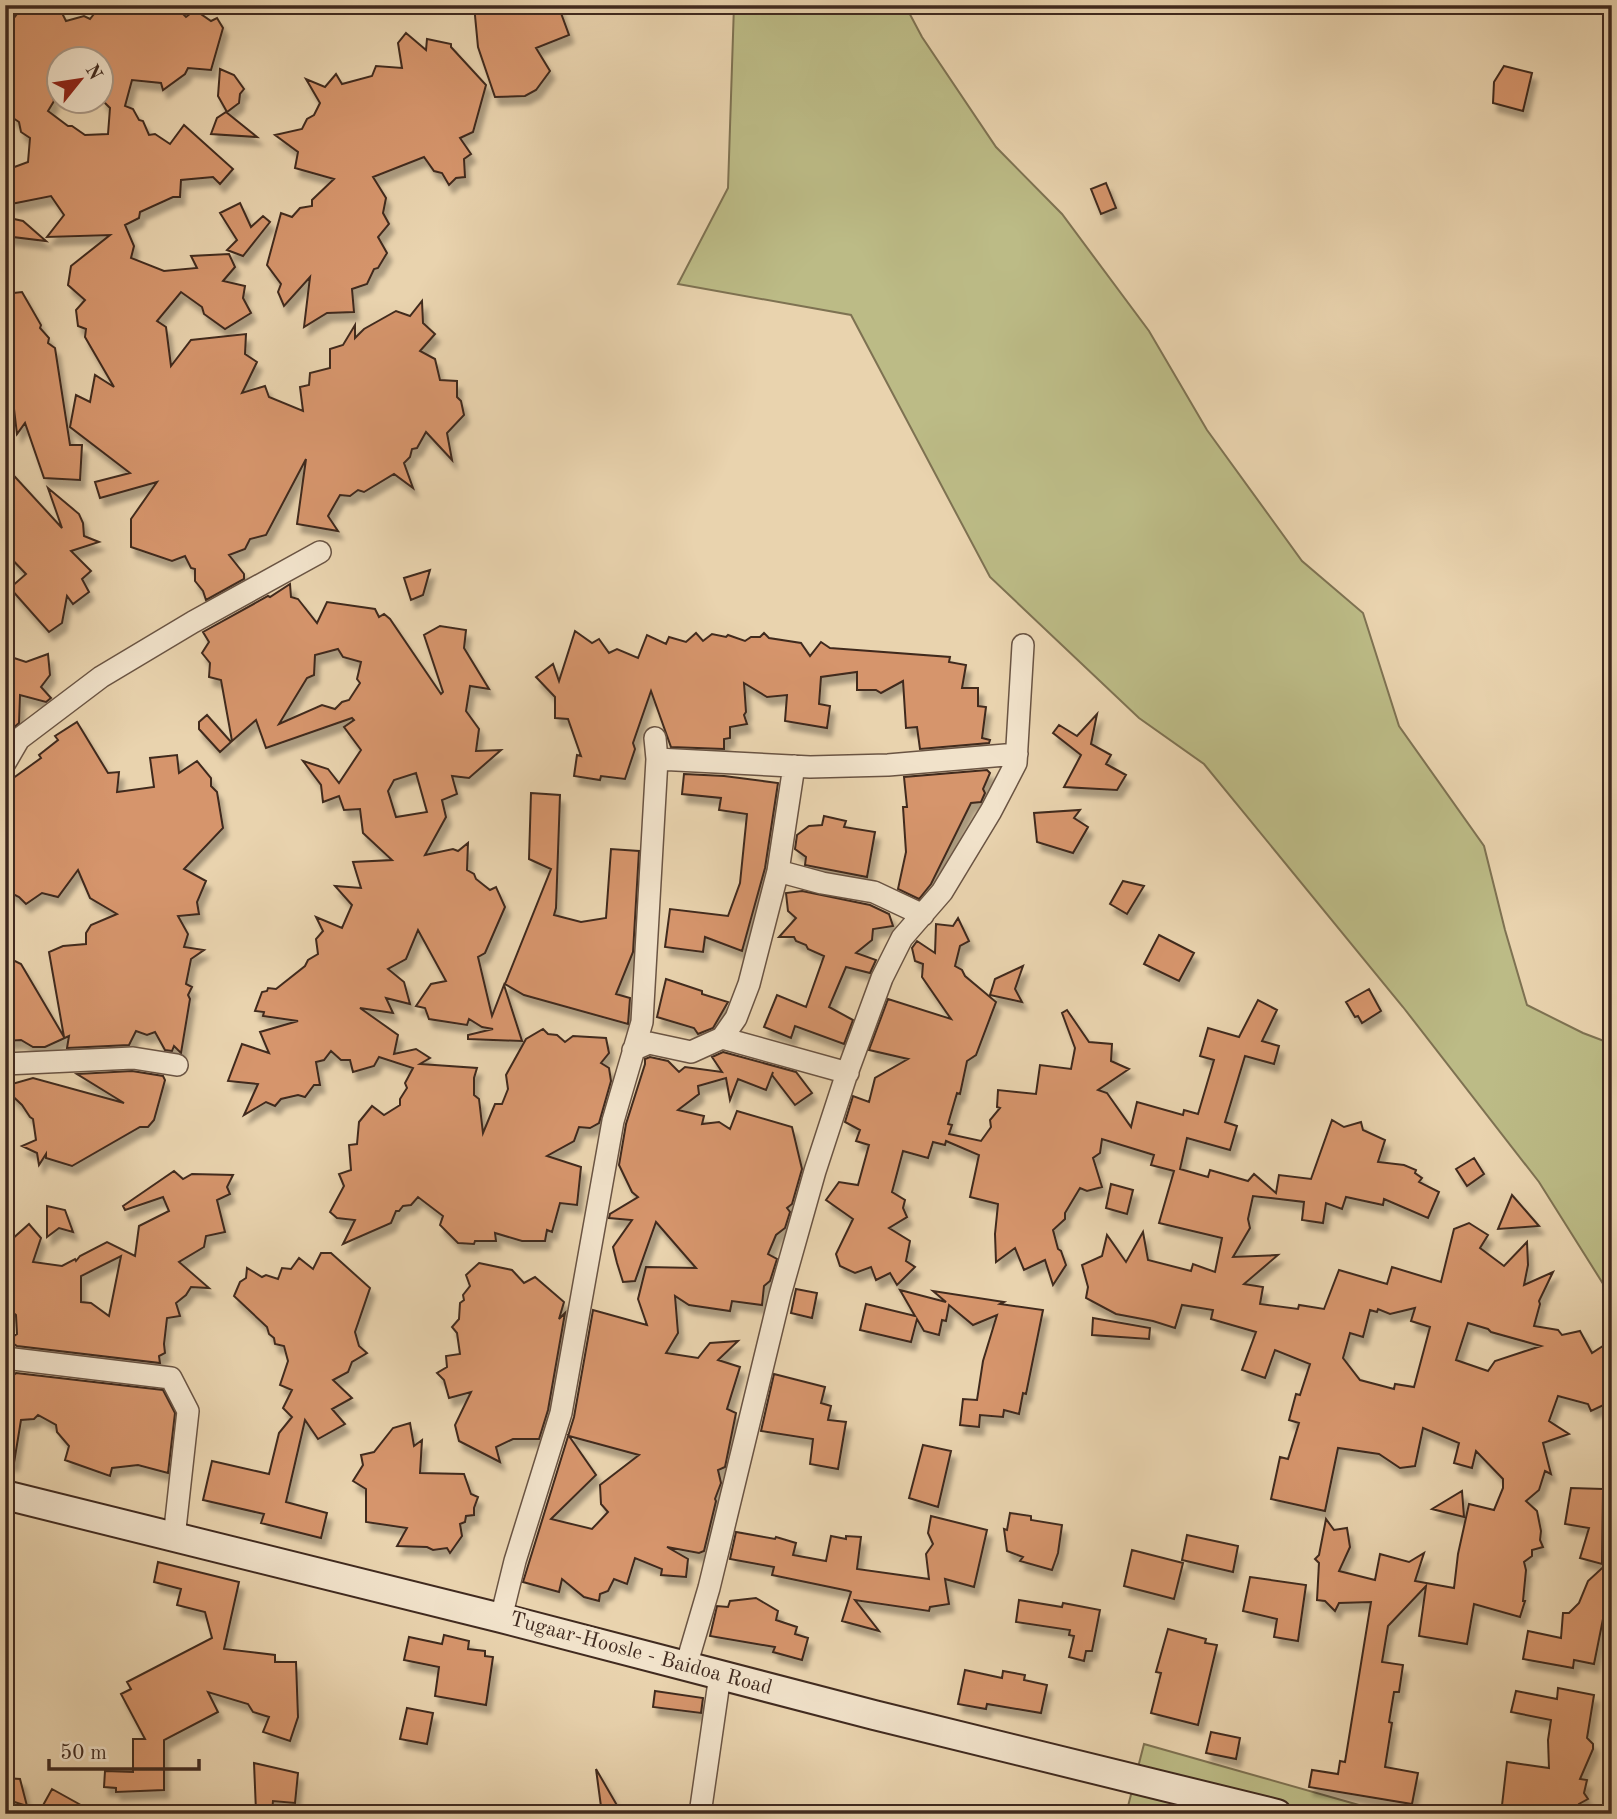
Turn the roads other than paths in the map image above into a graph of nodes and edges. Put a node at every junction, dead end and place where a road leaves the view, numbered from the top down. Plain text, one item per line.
1 (320, 552) dead end
2 (1023, 645) dead end
3 (1017, 754) junction
4 (5, 763) edge
5 (794, 766) junction
6 (778, 871) junction
7 (923, 915) junction
8 (722, 1038) junction
9 (634, 1050) junction
10 (5, 1064) edge
11 (177, 1065) dead end
12 (848, 1073) junction
13 (5, 1358) edge
14 (5, 1495) edge
15 (174, 1538) junction
16 (501, 1618) junction
17 (686, 1666) junction
18 (720, 1675) junction
19 (700, 1814) edge
20 (1277, 1814) edge

1 - 4 street
2 - 3 street
3 - 5 street
3 - 7 street
5 - 6 street
5 - 9 street
6 - 7 street
6 - 8 street
7 - 12 street
8 - 9 street
8 - 12 street
9 - 16 street
10 - 11 street
12 - 17 street
13 - 15 street
14 - 15 main road, Tugaar-Hoosle - Baidoa Road
15 - 16 main road, Tugaar-Hoosle - Baidoa Road
16 - 17 main road, Tugaar-Hoosle - Baidoa Road
17 - 18 main road, Tugaar-Hoosle - Baidoa Road
18 - 19 street
18 - 20 main road, Tugaar-Hoosle - Baidoa Road

